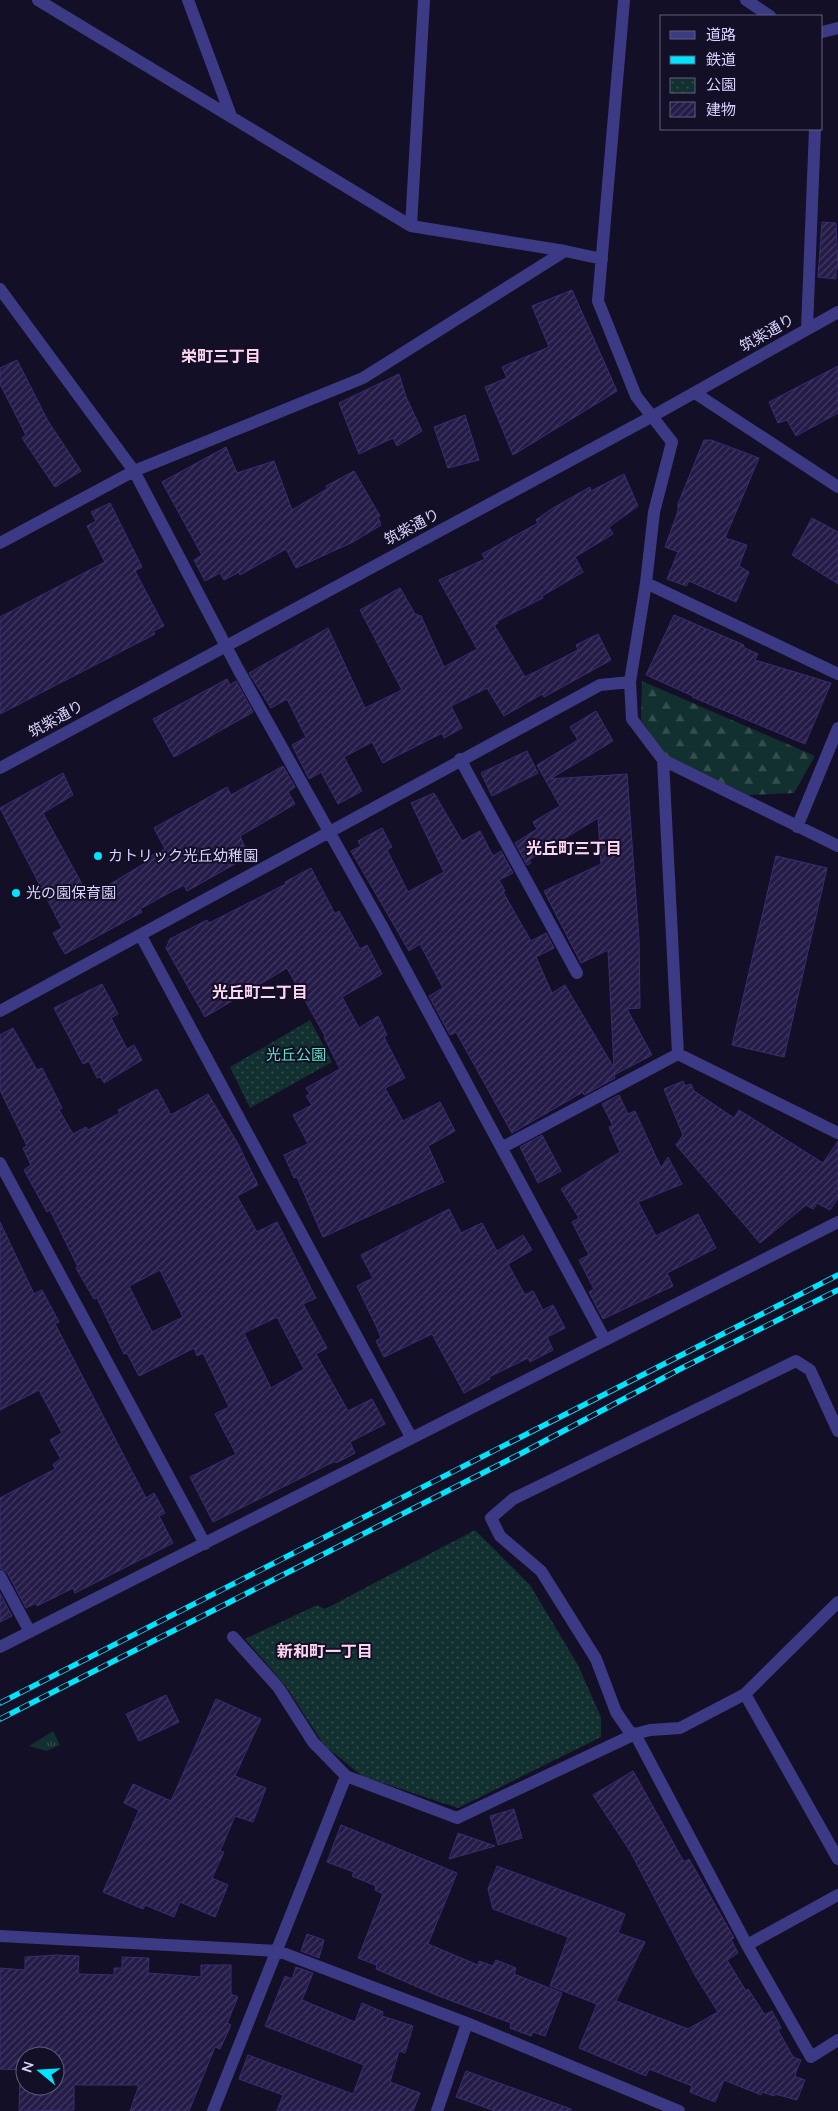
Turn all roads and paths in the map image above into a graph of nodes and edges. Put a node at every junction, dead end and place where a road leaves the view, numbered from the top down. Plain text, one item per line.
1 (38, 0) edge
2 (188, 0) edge
3 (424, 0) edge
4 (624, 0) edge
5 (746, 0) edge
6 (768, 15) edge
7 (838, 28) edge
8 (823, 32) edge
9 (231, 116) junction
10 (815, 130) edge
11 (411, 226) junction
12 (565, 251) junction
13 (602, 259) junction
14 (0, 289) edge
15 (838, 312) edge
16 (807, 328) junction
17 (694, 393) junction
18 (651, 418) junction
19 (134, 471) junction
20 (838, 487) edge
21 (0, 543) edge
22 (646, 582) junction
23 (226, 645) junction
24 (838, 674) edge
25 (630, 682) junction
26 (838, 728) edge
27 (460, 759) junction
28 (663, 760) junction
29 (0, 768) edge
30 (797, 828) junction
31 (328, 833) junction
32 (838, 846) edge
33 (141, 936) junction
34 (577, 972) dead end
35 (0, 1011) edge
36 (678, 1054) junction
37 (838, 1133) edge
38 (503, 1147) junction
39 (0, 1163) edge
40 (838, 1222) edge
41 (605, 1340) junction
42 (838, 1431) edge
43 (411, 1437) junction
44 (205, 1544) junction
45 (0, 1576) edge
46 (838, 1602) edge
47 (30, 1632) junction
48 (232, 1637) dead end
49 (0, 1647) edge
50 (746, 1694) junction
51 (635, 1734) junction
52 (346, 1776) junction
53 (838, 1859) edge
54 (838, 1895) edge
55 (0, 1936) edge
56 (747, 1944) junction
57 (278, 1951) junction
58 (467, 2023) junction
59 (838, 2040) edge
60 (213, 2111) edge
61 (437, 2111) edge
62 (679, 2111) edge

1 - 9 street
2 - 9 street
3 - 11 street
4 - 13 street
5 - 6 street
7 - 8 street
9 - 11 street
10 - 16 street
11 - 12 street
12 - 13 street
12 - 19 street
13 - 18 street
14 - 19 street
15 - 16 street, 筑紫通り
16 - 17 street, 筑紫通り
17 - 18 street, 筑紫通り
17 - 20 street
18 - 22 street
18 - 23 street, 筑紫通り
19 - 21 street
19 - 23 street
22 - 24 street
22 - 25 street
23 - 29 street, 筑紫通り
23 - 31 street
25 - 27 street
25 - 28 street
26 - 30 street
27 - 31 street
27 - 34 street
28 - 30 street
28 - 36 street
30 - 32 street
31 - 33 street
31 - 38 street
33 - 35 street
33 - 43 street
36 - 37 street
36 - 38 street
38 - 41 street
39 - 44 street
40 - 41 street
41 - 43 street
42 - 51 street
43 - 44 street
44 - 47 street
45 - 47 street
46 - 50 street
47 - 49 street
48 - 52 street
50 - 51 street
50 - 53 street
51 - 52 street
51 - 56 street
52 - 57 street
54 - 56 street
55 - 57 street
56 - 59 street
57 - 58 street
57 - 60 street
58 - 61 street
58 - 62 street

